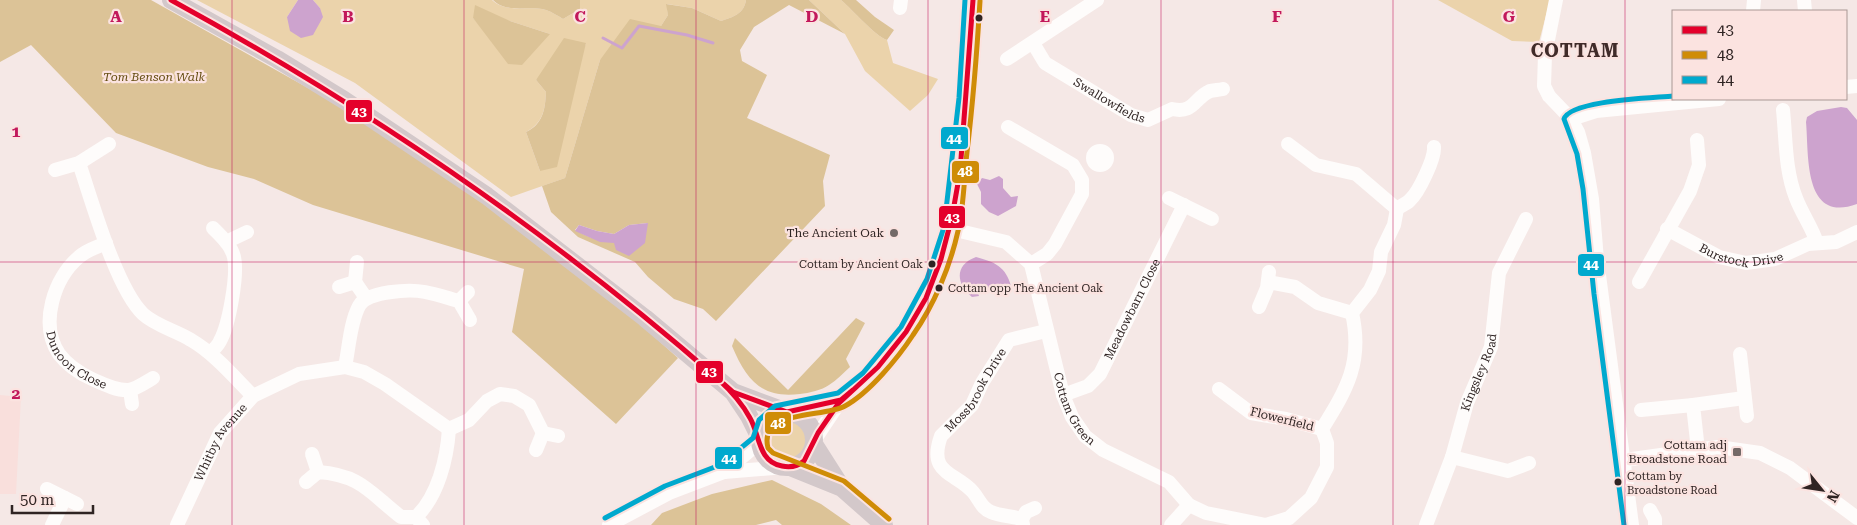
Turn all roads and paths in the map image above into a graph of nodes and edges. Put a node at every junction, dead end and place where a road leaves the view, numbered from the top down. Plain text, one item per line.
1 (171, 0) edge
2 (973, 0) edge
3 (1098, 0) edge
4 (1556, 0) edge
5 (1033, 43) junction
6 (1008, 59) dead end
7 (1222, 89) dead end
8 (1709, 100) edge
9 (1783, 110) dead end
10 (1571, 119) junction
11 (1008, 127) dead end
12 (1697, 140) dead end
13 (109, 144) dead end
14 (1288, 144) dead end
15 (1434, 146) dead end
16 (1094, 160) dead end
17 (79, 163) junction
18 (55, 170) dead end
19 (1078, 170) junction
20 (1169, 198) dead end
21 (1184, 205) junction
22 (1398, 209) junction
23 (1212, 219) dead end
24 (1526, 219) dead end
25 (213, 228) dead end
26 (951, 229) junction
27 (1667, 229) junction
28 (247, 232) dead end
29 (1857, 232) edge
30 (226, 242) junction
31 (106, 243) junction
32 (1817, 243) junction
33 (357, 262) dead end
34 (1031, 264) junction
35 (355, 282) junction
36 (1639, 282) dead end
37 (339, 287) dead end
38 (366, 298) junction
39 (1259, 307) dead end
40 (1352, 313) junction
41 (470, 320) dead end
42 (1046, 331) junction
43 (210, 353) junction
44 (1740, 354) dead end
45 (345, 367) junction
46 (153, 378) dead end
47 (1219, 389) dead end
48 (130, 390) junction
49 (733, 392) junction
50 (1063, 395) junction
51 (254, 396) junction
52 (1744, 398) junction
53 (841, 400) junction
54 (132, 404) dead end
55 (1693, 405) junction
56 (1641, 410) dead end
57 (788, 412) junction
58 (1747, 416) dead end
59 (449, 429) junction
60 (1322, 430) junction
61 (543, 433) junction
62 (558, 436) dead end
63 (760, 440) junction
64 (814, 441) junction
65 (536, 450) dead end
66 (1698, 450) junction
67 (312, 454) dead end
68 (1452, 457) junction
69 (1625, 460) junction
70 (1529, 463) dead end
71 (787, 467) junction
72 (318, 472) junction
73 (724, 472) junction
74 (306, 482) dead end
75 (842, 488) junction
76 (47, 489) dead end
77 (1190, 506) junction
78 (1035, 508) dead end
79 (1650, 510) dead end
80 (1857, 518) edge
81 (419, 521) edge
82 (1022, 522) edge
83 (52, 525) edge
84 (177, 525) edge
85 (609, 525) edge
86 (884, 525) edge
87 (1171, 525) edge
88 (1274, 525) edge
89 (1426, 525) edge
90 (1632, 525) edge
91 (1655, 525) edge

1 - 49 main road
2 - 26 street
3 - 5 street
4 - 10 street
5 - 6 street
5 - 7 street, Swallowfields
8 - 10 street
9 - 32 street
10 - 69 street
11 - 19 street
12 - 27 street
13 - 17 street
14 - 22 street
15 - 22 street
16 - 19 street
17 - 18 street
17 - 31 street
19 - 34 street
20 - 21 street
21 - 23 street
21 - 50 street, Meadowbarn Close
22 - 40 street
24 - 68 street, Kingsley Road
25 - 30 street
26 - 34 street
26 - 53 street
27 - 32 street, Burstock Drive
27 - 36 street
28 - 30 street
29 - 32 street, Burstock Drive
30 - 43 street
31 - 43 street
31 - 48 street, Dunoon Close
33 - 35 street
34 - 42 street, Cottam Green
35 - 37 street
35 - 38 street
38 - 41 street
38 - 45 street
39 - 40 street
40 - 60 street
42 - 50 street, Cottam Green
42 - 82 street, Mossbrook Drive
43 - 51 street
44 - 52 street
45 - 51 street, Whitby Avenue
45 - 59 street, Whitby Avenue
46 - 48 street, Dunoon Close
47 - 60 street, Flowerfield
48 - 54 street, Dunoon Close
49 - 57 main road
49 - 63 main road
50 - 77 street, Cottam Green
51 - 84 street, Whitby Avenue
52 - 55 street
52 - 58 street
53 - 57 street
53 - 64 street
55 - 56 street
55 - 66 street
57 - 63 main road
57 - 64 main road
59 - 61 street
59 - 81 street
60 - 88 street, Cottam Green
61 - 62 street
61 - 65 street
63 - 71 main road
63 - 73 street
64 - 71 main road
64 - 75 main road
66 - 69 street
66 - 80 street
67 - 72 street
68 - 70 street
68 - 89 street, Kingsley Road
69 - 90 street
71 - 73 street
71 - 75 main road
72 - 74 street
72 - 81 street
73 - 85 street
75 - 86 main road
76 - 83 street
77 - 87 street
77 - 88 street, Cottam Green
78 - 82 street, Mossbrook Drive
79 - 91 street

